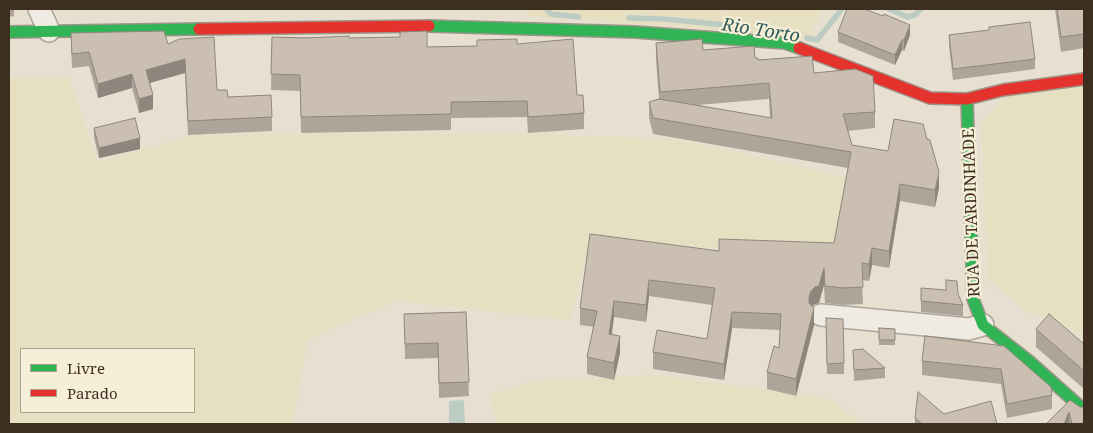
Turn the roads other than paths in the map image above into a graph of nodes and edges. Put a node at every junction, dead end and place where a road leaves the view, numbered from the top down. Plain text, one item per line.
1 (40, 9) edge
2 (49, 31) junction
3 (9, 32) edge
4 (1084, 79) edge
5 (967, 99) junction
6 (821, 315) dead end
7 (983, 325) junction
8 (1084, 410) edge

1 - 2 street
2 - 3 street
2 - 5 street
4 - 5 street
5 - 7 street, RUA DE TARDINHADE
6 - 7 street
7 - 8 street

